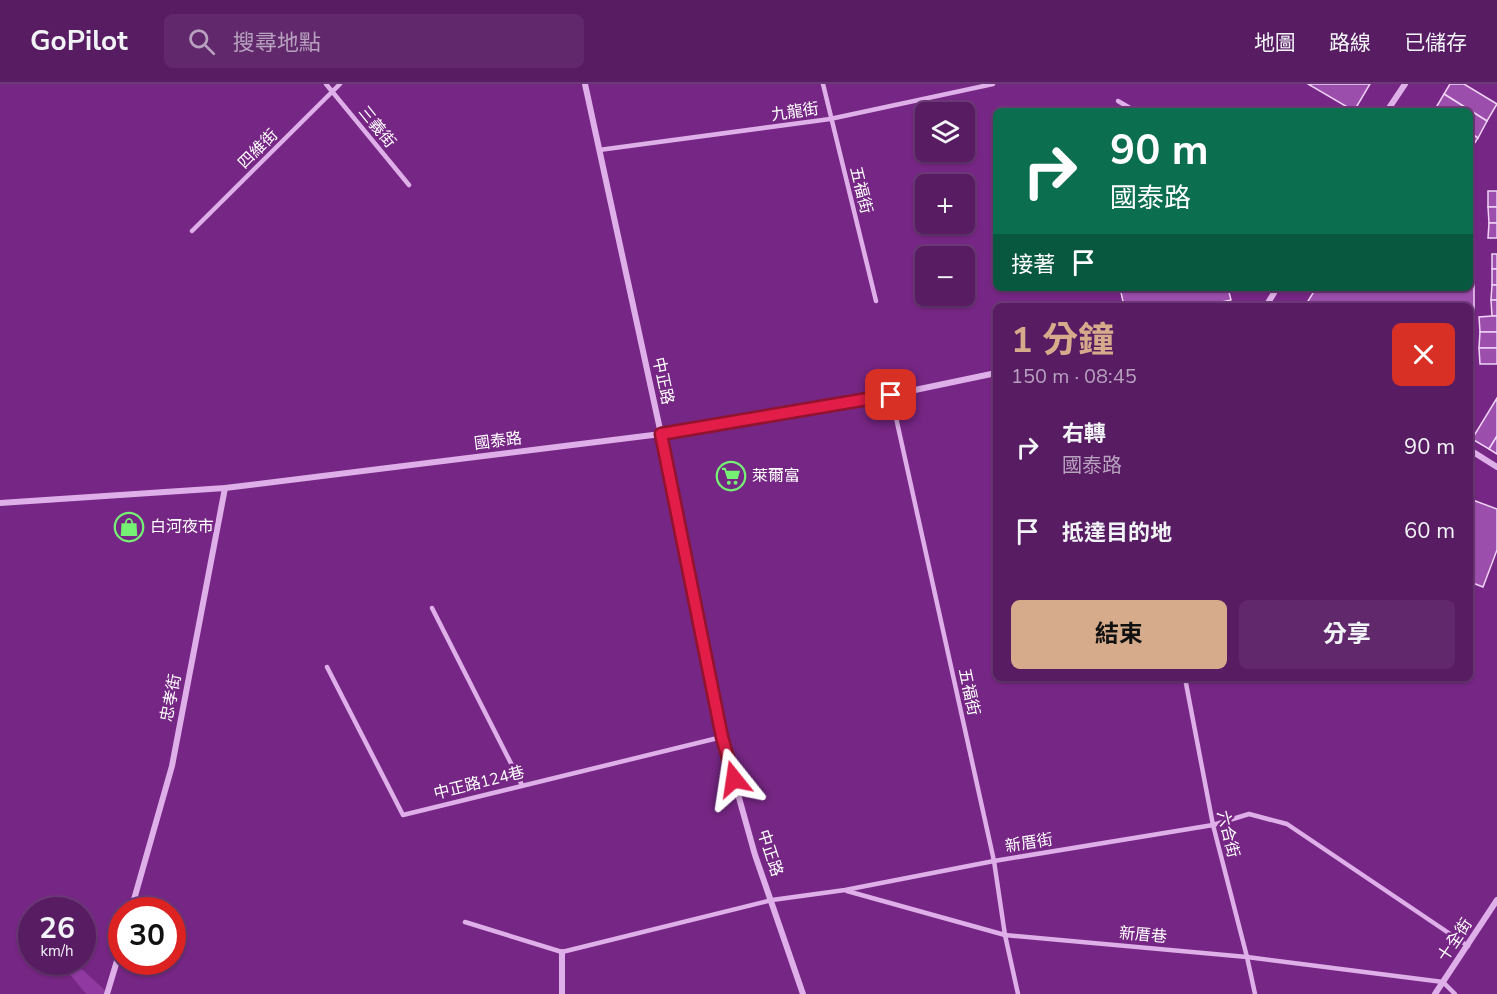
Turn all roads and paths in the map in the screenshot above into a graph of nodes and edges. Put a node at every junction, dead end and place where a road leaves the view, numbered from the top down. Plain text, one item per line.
1 (326, 84) edge
2 (340, 84) edge
3 (585, 84) edge
4 (823, 84) edge
5 (993, 84) edge
6 (1405, 84) edge
7 (333, 91) junction
8 (1118, 101) dead end
9 (1130, 108) edge
10 (1390, 108) edge
11 (830, 119) junction
12 (599, 150) junction
13 (409, 185) dead end
14 (192, 231) dead end
15 (876, 302) dead end
16 (993, 374) edge
17 (891, 395) junction
18 (661, 434) junction
19 (1473, 452) edge
20 (1497, 467) edge
21 (225, 488) junction
22 (0, 503) edge
23 (432, 608) dead end
24 (327, 667) dead end
25 (1186, 681) edge
26 (722, 737) junction
27 (522, 785) junction
28 (1213, 825) junction
29 (994, 861) junction
30 (845, 890) junction
31 (135, 897) edge
32 (772, 900) junction
33 (1497, 900) edge
34 (465, 922) dead end
35 (1005, 935) junction
36 (1468, 946) junction
37 (562, 952) junction
38 (1248, 957) junction
39 (113, 975) edge
40 (1443, 982) junction
41 (107, 994) edge
42 (562, 994) edge
43 (803, 994) edge
44 (1018, 994) edge
45 (1255, 994) edge
46 (1435, 994) edge
47 (1455, 994) edge

1 - 7 lane, 三義街
2 - 7 lane, 四維街
3 - 12 street, 中正路
4 - 11 lane, 五福街
5 - 11 lane, 九龍街
6 - 10 street
7 - 13 lane, 三義街
7 - 14 lane, 四維街
8 - 9 lane
11 - 12 lane, 九龍街
11 - 15 lane, 五福街
12 - 18 street, 中正路
16 - 17 street, 國泰路
17 - 18 street, 國泰路
17 - 29 lane, 五福街
18 - 21 street, 國泰路
18 - 26 street, 中正路
19 - 20 street
21 - 22 street, 國泰路
21 - 31 street, 忠孝街
23 - 27 lane
24 - 27 lane, 中正路124巷
25 - 28 lane, 六合街
26 - 27 lane, 中正路124巷
26 - 32 street, 中正路
28 - 29 lane, 新厝街
28 - 36 lane, 新厝街
28 - 38 lane, 六合街
29 - 30 lane, 新厝街
29 - 35 lane, 五福街
30 - 32 lane, 新厝街
30 - 35 lane, 新厝巷
32 - 37 lane, 新厝街
32 - 43 street, 中正路
33 - 36 street, 十全街
34 - 37 lane
35 - 38 lane, 新厝巷
35 - 44 lane, 五福街
36 - 40 street, 十全街
37 - 42 street
38 - 40 lane, 新厝巷
38 - 45 lane, 六合街
39 - 41 street
40 - 46 street, 十全街
40 - 47 lane

